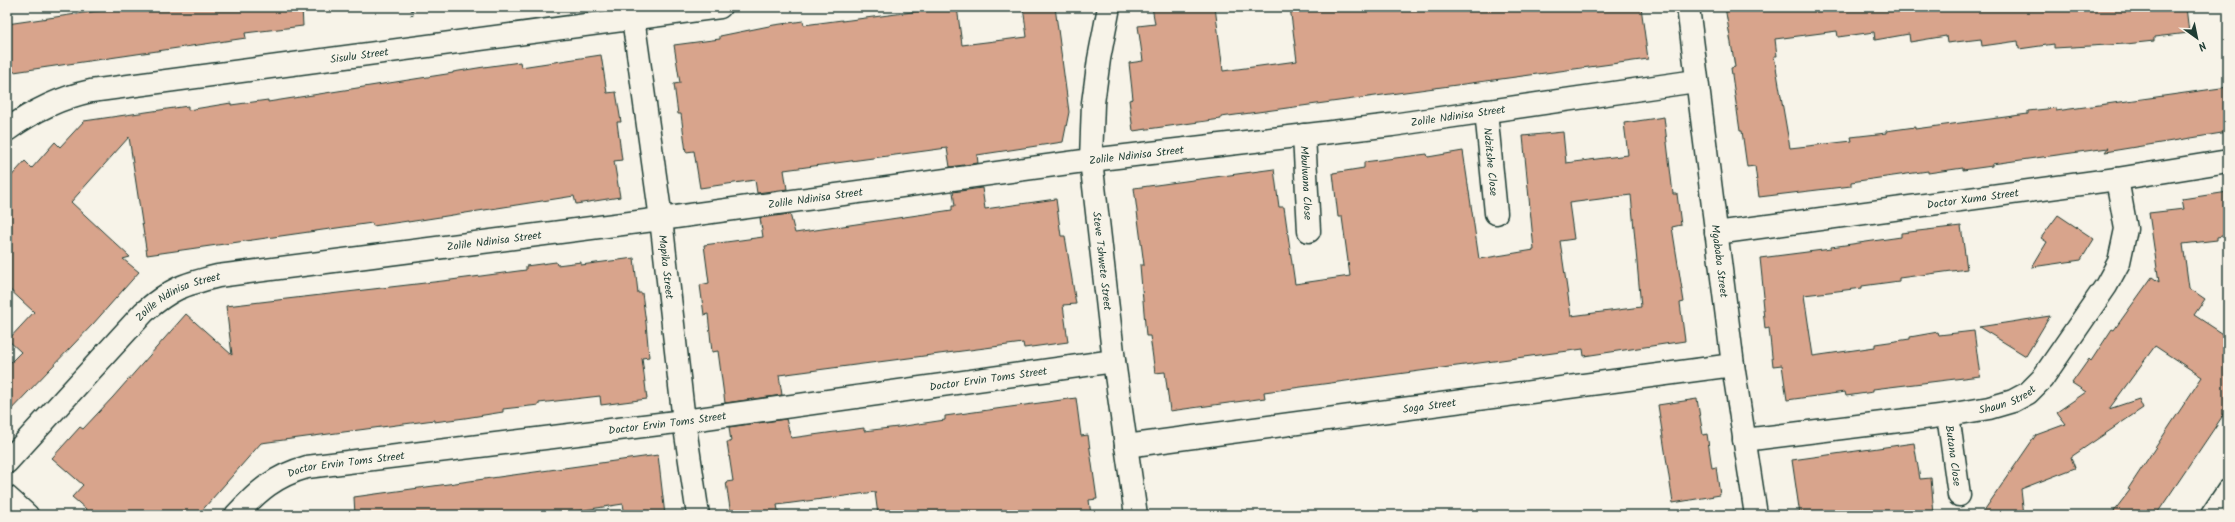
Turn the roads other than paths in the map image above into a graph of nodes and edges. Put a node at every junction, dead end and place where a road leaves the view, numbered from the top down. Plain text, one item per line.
1 (720, 7) edge
2 (1109, 7) edge
3 (1688, 7) edge
4 (633, 18) junction
5 (1696, 81) junction
6 (1486, 111) junction
7 (7, 130) edge
8 (1304, 136) junction
9 (1091, 160) junction
10 (2228, 161) edge
11 (2117, 179) junction
12 (1496, 213) dead end
13 (661, 219) junction
14 (1309, 231) dead end
15 (1716, 233) junction
16 (1114, 361) junction
17 (1733, 366) junction
18 (1948, 415) junction
19 (684, 421) junction
20 (1744, 440) junction
21 (1126, 446) junction
22 (7, 462) edge
23 (2228, 491) edge
24 (1959, 495) dead end
25 (7, 497) edge
26 (27, 515) edge
27 (236, 515) edge
28 (698, 515) edge
29 (1136, 515) edge
30 (1756, 515) edge
31 (2212, 515) edge

1 - 4 street, Sisulu Street
2 - 9 street, Steve Tshwete Street
3 - 5 street, Mgababa Street
4 - 7 street, Sisulu Street
4 - 13 street, Mapika Street
5 - 6 street, Zolile Ndinisa Street
5 - 15 street, Mgababa Street
6 - 8 street, Zolile Ndinisa Street
6 - 12 street, Ndzitshe Close
8 - 9 street, Zolile Ndinisa Street
8 - 14 street, Mbulwana Close
9 - 13 street, Zolile Ndinisa Street
9 - 16 street, Steve Tshwete Street
10 - 11 street, Doctor Xuma Street
11 - 15 street, Doctor Xuma Street
11 - 18 street, Shaun Street
13 - 19 street, Mapika Street
13 - 22 street, Zolile Ndinisa Street
15 - 17 street, Mgababa Street
16 - 19 street, Doctor Ervin Toms Street
16 - 21 street, Steve Tshwete Street
17 - 20 street, Mgababa Street
17 - 21 street, Soga Street
18 - 20 street, Shaun Street
18 - 24 street, Butana Close
19 - 27 street, Doctor Ervin Toms Street
19 - 28 street, Mapika Street
20 - 30 street, Mgababa Street
21 - 29 street, Steve Tshwete Street
23 - 31 street
25 - 26 street

